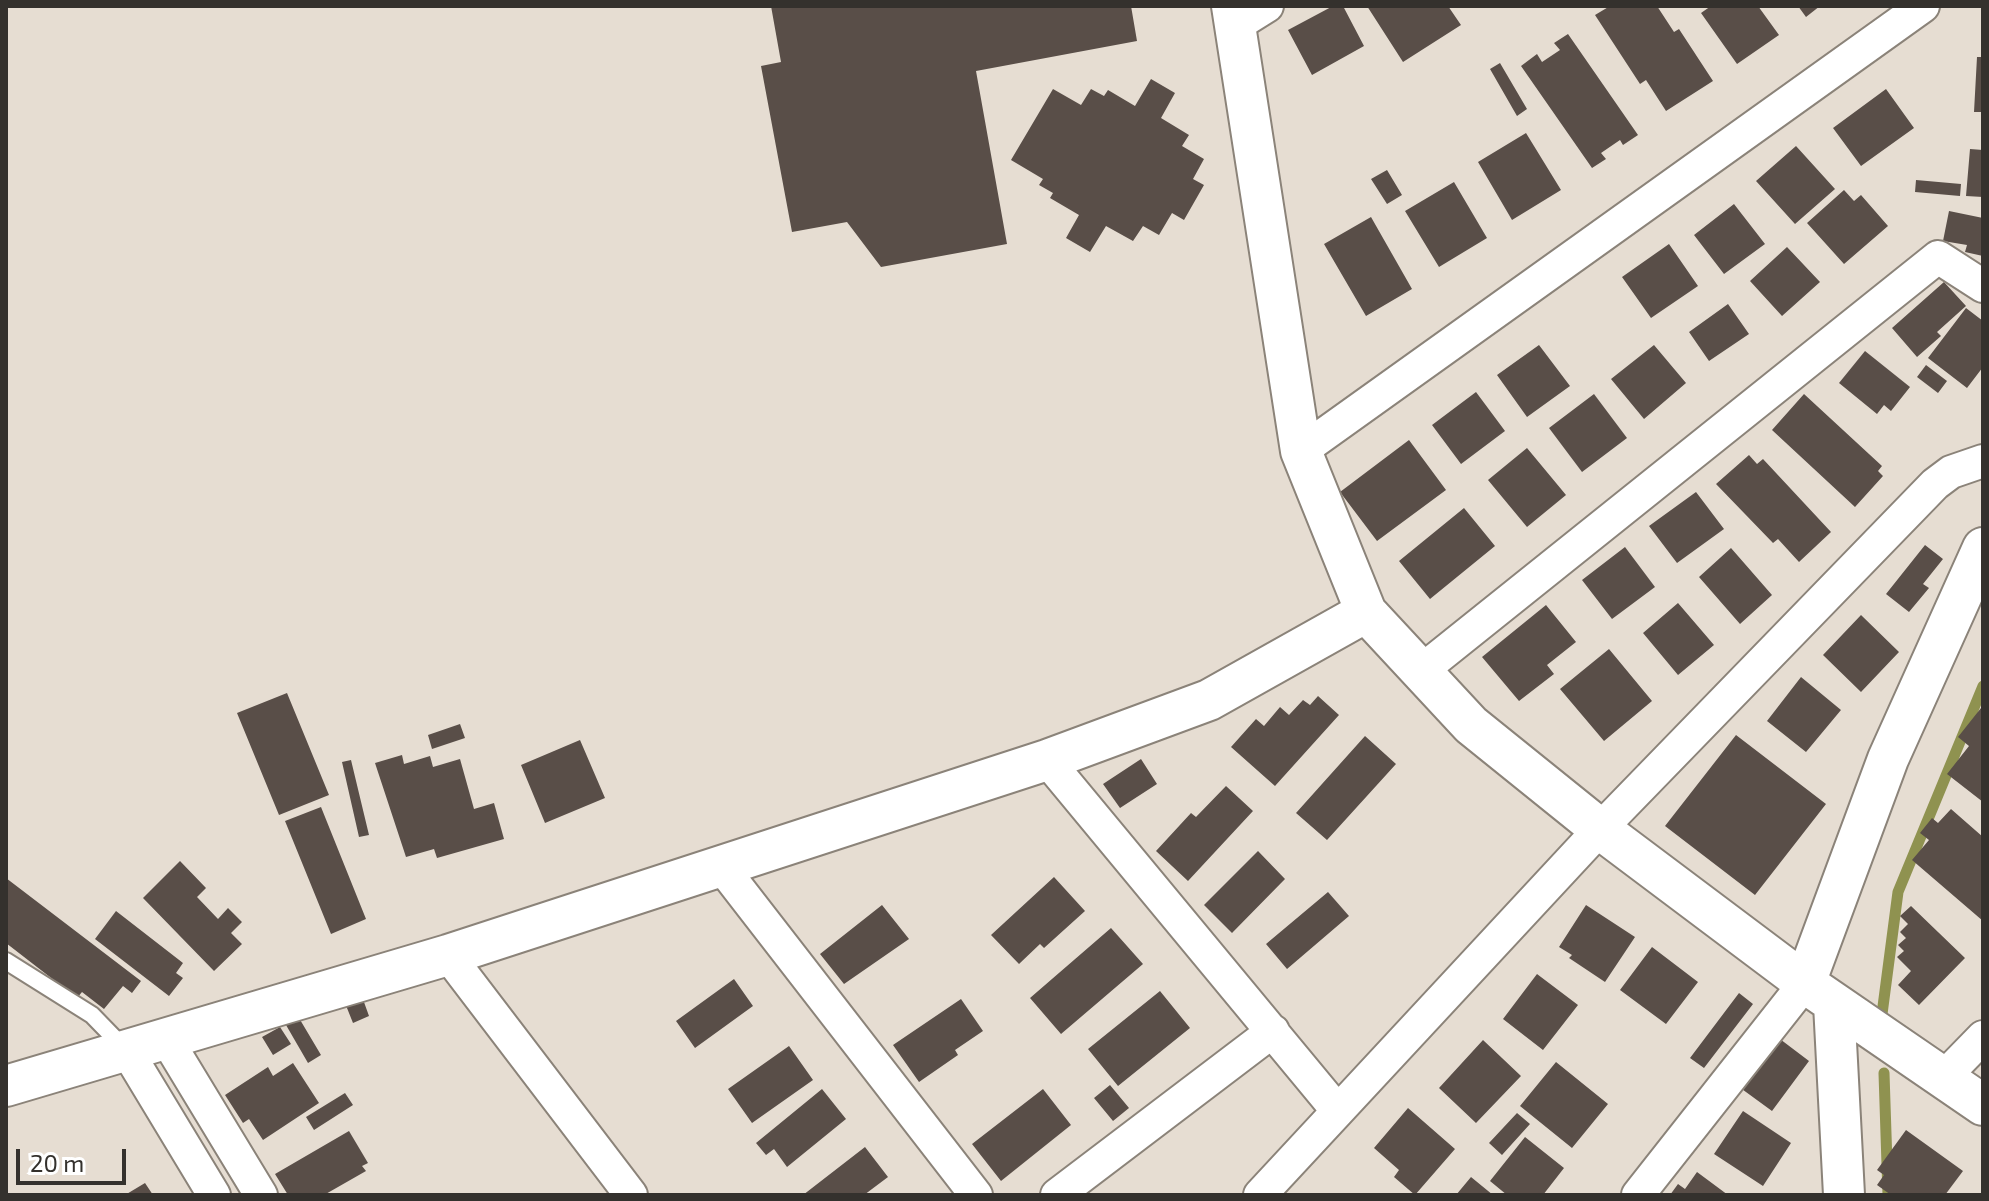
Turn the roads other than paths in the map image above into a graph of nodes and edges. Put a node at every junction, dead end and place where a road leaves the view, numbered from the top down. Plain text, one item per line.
1 (1923, 6) edge
2 (1245, 13) edge
3 (1983, 286) edge
4 (1301, 451) junction
5 (1983, 461) edge
6 (1983, 548) edge
7 (1366, 612) junction
8 (1421, 671) junction
9 (1047, 760) junction
10 (1600, 829) junction
11 (721, 866) junction
12 (448, 955) junction
13 (6, 961) edge
14 (1820, 994) junction
15 (1273, 1031) junction
16 (1983, 1037) edge
17 (167, 1040) junction
18 (127, 1051) junction
19 (1943, 1078) junction
20 (6, 1086) edge
21 (1983, 1105) edge
22 (1337, 1110) junction
23 (214, 1195) edge
24 (261, 1195) edge
25 (631, 1195) edge
26 (976, 1195) edge
27 (1057, 1195) edge
28 (1260, 1195) edge
29 (1638, 1195) edge
30 (1844, 1195) edge

1 - 4 street
2 - 4 street
3 - 8 street
4 - 7 street
5 - 10 street
6 - 14 street
7 - 8 street
7 - 9 street
8 - 10 street
9 - 11 street
9 - 15 street
10 - 14 street
10 - 22 street
11 - 12 street
11 - 26 street
12 - 17 street
12 - 25 street
13 - 18 lane
14 - 19 street
14 - 29 street
14 - 30 street
15 - 22 street
15 - 27 street
16 - 19 street
17 - 18 street
17 - 24 street
18 - 20 street
18 - 23 street
19 - 21 street
22 - 28 street

